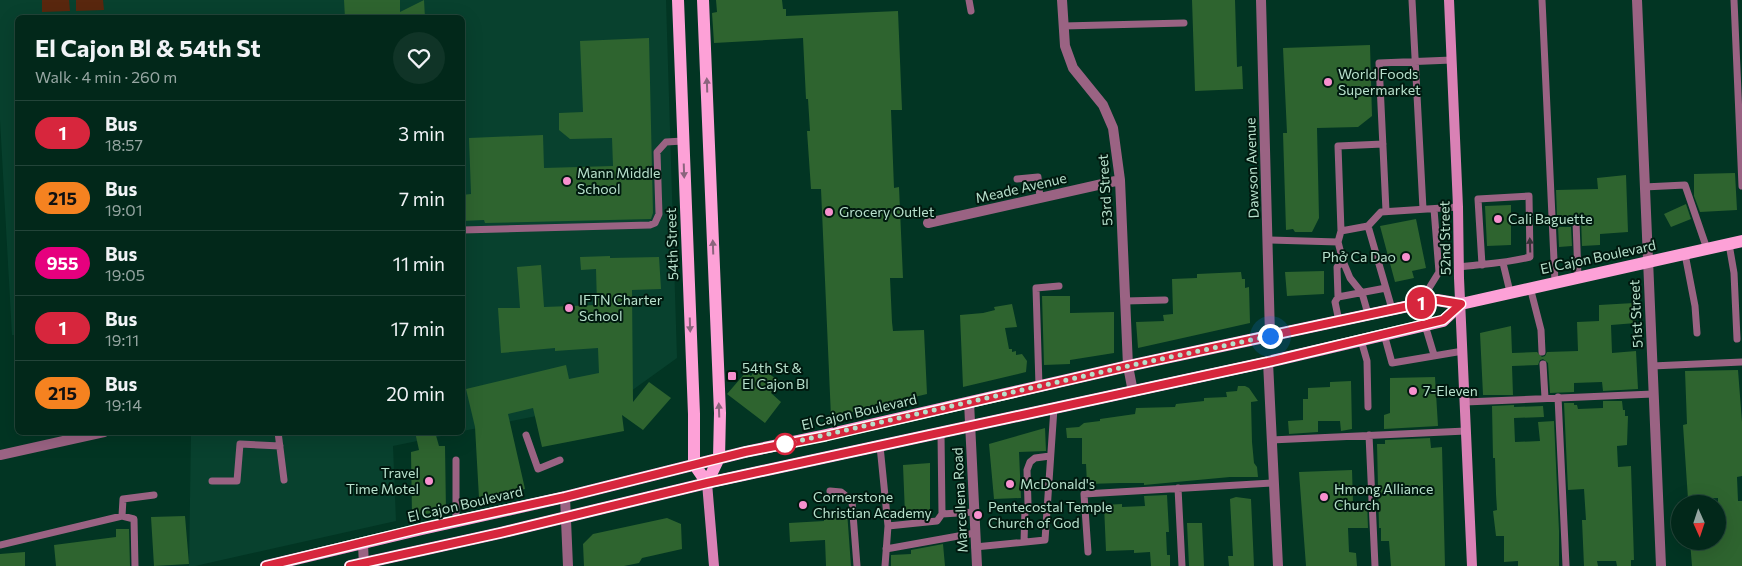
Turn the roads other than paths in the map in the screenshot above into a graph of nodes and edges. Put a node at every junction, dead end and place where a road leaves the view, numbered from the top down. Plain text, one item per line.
1 (678, 0) edge
2 (703, 0) edge
3 (969, 0) edge
4 (1062, 0) edge
5 (1261, 0) edge
6 (1412, 0) edge
7 (1449, 0) edge
8 (1542, 0) edge
9 (1637, 0) edge
10 (1734, 0) edge
11 (971, 11) dead end
12 (1184, 23) dead end
13 (1063, 26) junction
14 (1452, 60) junction
15 (1414, 61) junction
16 (683, 141) junction
17 (1383, 144) junction
18 (1741, 157) edge
19 (1017, 179) dead end
20 (1120, 180) junction
21 (1742, 186) edge
22 (1644, 187) junction
23 (1040, 198) junction
24 (1458, 207) junction
25 (1423, 209) junction
26 (1434, 209) junction
27 (1386, 211) junction
28 (1552, 222) junction
29 (928, 223) dead end
30 (1368, 226) junction
31 (465, 230) edge
32 (1342, 231) junction
33 (1267, 240) junction
34 (1338, 242) junction
35 (1742, 242) edge
36 (1729, 244) junction
37 (1707, 249) junction
38 (1685, 254) junction
39 (1343, 261) junction
40 (1648, 262) junction
41 (1503, 263) junction
42 (1482, 265) junction
43 (1459, 267) junction
44 (1578, 277) junction
45 (1555, 282) junction
46 (1059, 286) dead end
47 (1386, 288) junction
48 (1530, 288) junction
49 (1510, 292) junction
50 (1362, 293) junction
51 (1338, 297) junction
52 (1165, 300) dead end
53 (1125, 302) junction
54 (1427, 302) junction
55 (1461, 304) junction
56 (1392, 309) junction
57 (1368, 314) junction
58 (1339, 320) junction
59 (1425, 325) junction
60 (1697, 333) dead end
61 (1384, 334) junction
62 (1270, 336) junction
63 (1737, 338) dead end
64 (1361, 340) junction
65 (1463, 351) junction
66 (1542, 352) dead end
67 (1434, 355) junction
68 (1268, 362) junction
69 (1742, 362) edge
70 (1543, 364) dead end
71 (1128, 366) junction
72 (1652, 366) junction
73 (1038, 386) junction
74 (1133, 392) junction
75 (1653, 394) junction
76 (1558, 397) junction
77 (1545, 398) junction
78 (969, 402) junction
79 (1465, 402) junction
80 (1368, 407) dead end
81 (1054, 408) junction
82 (970, 426) junction
83 (1466, 431) junction
84 (941, 433) junction
85 (526, 434) dead end
86 (90, 435) edge
87 (278, 435) edge
88 (1369, 435) junction
89 (1271, 440) junction
90 (280, 446) junction
91 (880, 446) junction
92 (0, 455) edge
93 (1050, 456) junction
94 (719, 458) junction
95 (456, 460) dead end
96 (560, 460) dead end
97 (694, 464) junction
98 (284, 480) dead end
99 (212, 481) dead end
100 (707, 483) junction
101 (1273, 483) junction
102 (1178, 488) junction
103 (830, 491) dead end
104 (154, 495) dead end
105 (565, 497) junction
106 (974, 512) junction
107 (942, 514) junction
108 (122, 516) junction
109 (565, 516) junction
110 (456, 521) junction
111 (888, 526) junction
112 (975, 533) junction
113 (1024, 542) junction
114 (363, 544) junction
115 (0, 545) edge
116 (975, 547) junction
117 (886, 549) junction
118 (1088, 552) dead end
119 (364, 564) edge
120 (135, 566) edge
121 (266, 566) edge
122 (350, 566) edge
123 (568, 566) edge
124 (714, 566) edge
125 (857, 566) edge
126 (885, 566) edge
127 (977, 566) edge
128 (1182, 566) edge
129 (1278, 566) edge
130 (1375, 566) edge
131 (1472, 566) edge
132 (1566, 566) edge
133 (1661, 566) edge

1 - 16 main road, 54th Street
94 -> 2 main road
3 - 11 lane
4 - 13 street, 53rd Street
5 - 33 street, Dawson Avenue
6 - 15 lane
7 - 14 street, 52nd Street
8 - 28 lane
9 - 22 street, 51st Street
10 - 18 lane
12 - 13 lane
13 - 20 street, 53rd Street
14 - 15 lane
14 - 24 street, 52nd Street
15 - 17 lane
15 - 25 lane
16 - 31 lane
16 -> 97 main road, 54th Street
17 - 27 lane
17 - 32 lane
18 - 21 lane
19 - 23 lane
20 - 23 street, Meade Avenue
20 - 53 street, 53rd Street
22 - 37 lane
22 - 40 street, 51st Street
23 - 29 street, Meade Avenue
24 - 26 lane
24 - 43 street, 52nd Street
25 - 26 lane
25 - 27 lane
26 - 54 lane
27 - 30 lane
28 - 44 lane
28 - 45 lane
30 - 32 lane
30 - 47 lane
32 - 34 lane
33 - 34 lane
33 - 62 street, Dawson Avenue
34 - 39 lane
35 - 36 main road, El Cajon Boulevard
36 - 37 main road, El Cajon Boulevard
36 - 63 lane
37 - 38 main road, El Cajon Boulevard
38 - 40 main road, El Cajon Boulevard
38 - 60 lane
39 - 50 lane
39 - 51 lane
40 - 44 main road, El Cajon Boulevard
40 - 72 street, 51st Street
41 - 42 lane
41 -> 42 lane
41 - 49 lane
42 - 43 lane
43 - 55 street, 52nd Street
44 - 45 main road, El Cajon Boulevard
45 - 48 main road, El Cajon Boulevard
46 - 73 lane
47 - 50 lane
47 - 56 lane
48 - 49 main road, El Cajon Boulevard
48 - 66 lane
49 - 55 main road, El Cajon Boulevard
50 - 51 lane
50 - 57 lane
51 - 58 lane
52 - 53 lane
53 - 71 street, 53rd Street
54 - 55 main road, El Cajon Boulevard
54 - 56 main road, El Cajon Boulevard
55 - 59 main road, El Cajon Boulevard
55 - 65 street, 52nd Street
56 - 57 main road, El Cajon Boulevard
57 - 58 main road, El Cajon Boulevard
58 - 62 main road, El Cajon Boulevard
59 - 61 main road, El Cajon Boulevard
59 - 67 lane
61 - 64 main road, El Cajon Boulevard
61 - 67 lane
62 - 71 main road, El Cajon Boulevard
64 - 68 main road, El Cajon Boulevard
64 - 80 lane
65 - 67 lane
65 - 79 street, 52nd Street
68 - 74 main road, El Cajon Boulevard
68 - 89 street
69 - 72 lane
70 - 77 lane
71 - 73 main road, El Cajon Boulevard
71 - 74 street, 53rd Street
72 - 75 street, 51st Street
73 - 78 main road, El Cajon Boulevard
74 - 81 main road, El Cajon Boulevard
75 - 76 lane
75 - 133 street, 51st Street
76 - 77 lane
76 - 132 lane
77 - 79 lane
78 - 82 street, Marcellena Road
78 - 94 main road, El Cajon Boulevard
79 - 83 street, 52nd Street
81 - 82 main road, El Cajon Boulevard
81 - 93 lane
82 - 84 main road, El Cajon Boulevard
82 - 106 street, Marcellena Road
83 - 88 lane
83 - 131 street, 52nd Street
84 - 91 main road, El Cajon Boulevard
84 - 107 lane
85 - 96 lane
86 - 92 street
87 - 90 lane
88 - 89 lane
88 - 130 lane
89 - 101 street
90 - 98 lane
90 - 99 lane
91 - 100 main road, El Cajon Boulevard
91 - 111 lane
93 - 113 lane
93 - 113 lane
94 - 97 main road, El Cajon Boulevard
94 - 100 main road
95 - 110 lane
97 - 100 main road
97 - 105 main road, El Cajon Boulevard
100 - 109 main road, El Cajon Boulevard
100 - 124 street
101 - 102 lane
101 - 129 street
102 - 118 lane
102 - 128 lane
103 - 125 lane
104 - 108 lane
105 - 109 street
105 - 110 main road, El Cajon Boulevard
106 - 107 lane
106 - 112 street, Marcellena Road
107 - 111 lane
108 - 115 lane
108 - 120 lane
109 - 119 main road, El Cajon Boulevard
109 - 123 street
110 - 114 main road, El Cajon Boulevard
111 - 117 lane
112 - 116 street, Marcellena Road
112 - 117 lane
113 - 116 lane
114 - 119 street
114 - 121 main road, El Cajon Boulevard
116 - 127 street, Marcellena Road
117 - 126 lane
119 - 122 main road, El Cajon Boulevard

